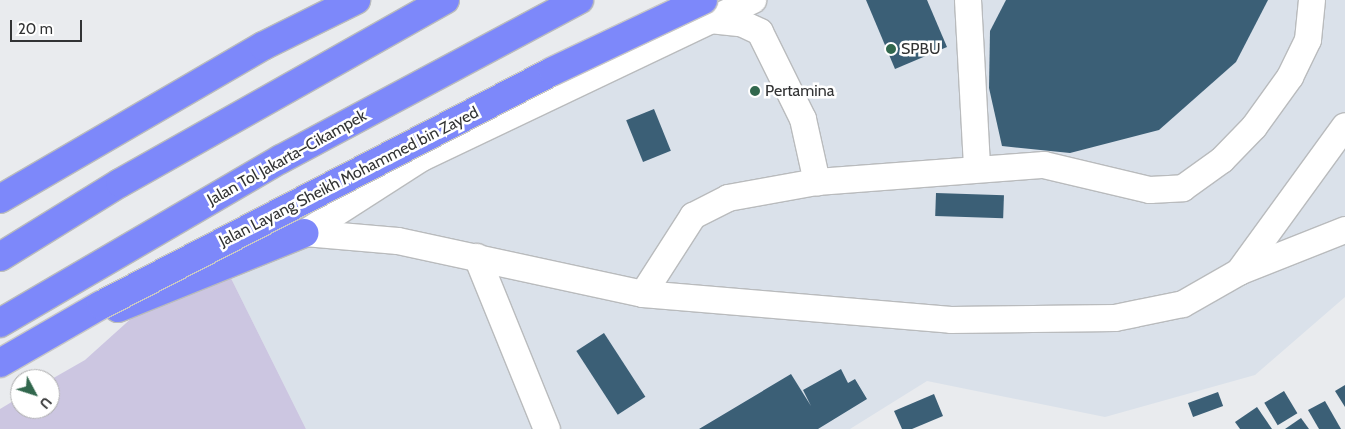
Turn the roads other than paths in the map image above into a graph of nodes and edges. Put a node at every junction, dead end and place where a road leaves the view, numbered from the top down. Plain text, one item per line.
1 (356, 0) edge
2 (445, 0) edge
3 (578, 0) edge
4 (753, 0) edge
5 (968, 0) edge
6 (1312, 0) edge
7 (706, 10) edge
8 (1345, 126) edge
9 (977, 167) junction
10 (817, 182) junction
11 (0, 199) edge
12 (1345, 230) edge
13 (305, 233) junction
14 (0, 257) edge
15 (477, 257) junction
16 (1239, 272) junction
17 (643, 294) junction
18 (0, 323) edge
19 (0, 342) edge
20 (0, 363) edge
21 (547, 429) edge

1 - 11 highway
2 - 14 highway
3 - 18 highway, Jalan Tol Jakarta–Cikampek
4 - 7 lane
5 - 9 lane
6 - 9 lane
7 - 10 lane
7 - 13 lane
7 - 20 highway, Jalan Layang Sheikh Mohammed bin Zayed, bridge
8 - 16 lane
9 - 10 lane
10 - 17 lane
12 - 16 lane
13 - 15 lane
13 - 19 highway
15 - 17 lane
15 - 21 lane
16 - 17 lane

